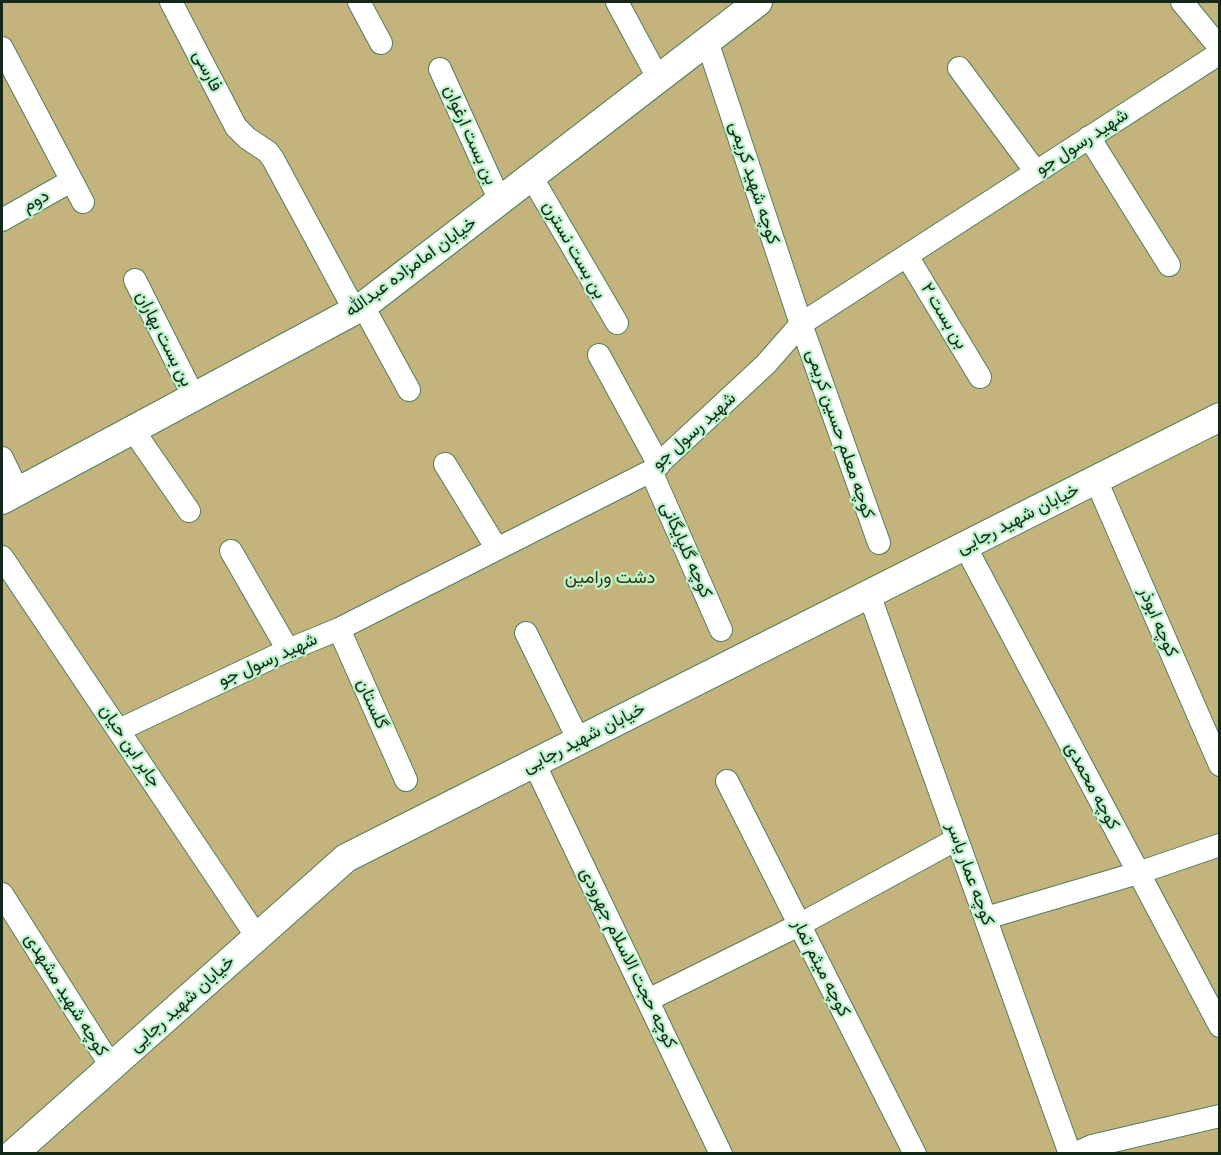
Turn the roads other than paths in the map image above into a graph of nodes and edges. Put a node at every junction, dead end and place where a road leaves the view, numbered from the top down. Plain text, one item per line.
1 (171, 2) edge
2 (359, 2) edge
3 (617, 2) edge
4 (758, 2) edge
5 (1182, 2) edge
6 (707, 41) junction
7 (381, 43) dead end
8 (2, 48) edge
9 (1220, 50) edge
10 (959, 68) dead end
11 (440, 69) dead end
12 (658, 78) junction
13 (1089, 137) junction
14 (1036, 172) junction
15 (531, 176) junction
16 (71, 181) junction
17 (500, 201) junction
18 (83, 202) dead end
19 (2, 220) edge
20 (907, 256) junction
21 (1169, 264) dead end
22 (135, 280) dead end
23 (359, 308) junction
24 (617, 323) dead end
25 (801, 324) junction
26 (599, 355) dead end
27 (980, 377) dead end
28 (409, 390) dead end
29 (194, 397) junction
30 (1220, 417) edge
31 (133, 430) junction
32 (2, 459) edge
33 (445, 464) dead end
34 (655, 468) junction
35 (1096, 480) junction
36 (10, 496) edge
37 (189, 511) dead end
38 (879, 543) dead end
39 (964, 546) junction
40 (497, 549) junction
41 (231, 551) dead end
42 (2, 557) edge
43 (869, 594) junction
44 (339, 629) junction
45 (721, 630) dead end
46 (526, 633) dead end
47 (288, 650) junction
48 (119, 730) junction
49 (579, 741) junction
50 (534, 763) junction
51 (1220, 765) edge
52 (406, 780) dead end
53 (727, 781) dead end
54 (957, 838) junction
55 (1220, 845) edge
56 (1138, 873) junction
57 (2, 894) edge
58 (986, 918) junction
59 (799, 925) junction
60 (257, 937) junction
61 (648, 1000) junction
62 (1220, 1026) edge
63 (111, 1066) junction
64 (1220, 1116) edge
65 (1128, 1146) edge
66 (13, 1154) edge
67 (721, 1154) edge
68 (915, 1154) edge
69 (1072, 1154) edge

1 - 23 street, فارسی
2 - 7 street
3 - 12 street
4 - 6 street, خیابان امامزاده عبدالله
5 - 9 street
6 - 12 street, خیابان امامزاده عبدالله
6 - 25 street, کوچه شهید کریمی
8 - 16 street
9 - 13 street, شهید رسول جو
10 - 14 street
11 - 17 street, بن بست ارغوان
12 - 15 street, خیابان امامزاده عبدالله
13 - 14 street, شهید رسول جو
13 - 21 street
14 - 20 street, شهید رسول جو
15 - 17 street, خیابان امامزاده عبدالله
15 - 24 street, بن بست نسترن
16 - 18 street
16 - 19 street, دوم
17 - 23 street, خیابان امامزاده عبدالله
20 - 25 street, شهید رسول جو
20 - 27 street, بن بست ۲
22 - 29 street, بن بست بهاران
23 - 28 street, فارسی
23 - 29 street, خیابان امامزاده عبدالله
25 - 34 street, شهید رسول جو
25 - 38 street, کوچه معلم حسین کریمی
26 - 34 street, کوچه گلپایگانی
29 - 31 street, خیابان امامزاده عبدالله
30 - 35 street, خیابان شهید رجایی
31 - 36 street, خیابان امامزاده عبدالله
31 - 37 street
32 - 36 street
33 - 40 street
34 - 40 street, شهید رسول جو
34 - 45 street, کوچه گلپایگانی
35 - 39 street, خیابان شهید رجایی
35 - 51 street, کوچه ابوذر
39 - 43 street, خیابان شهید رجایی
39 - 56 street, کوچه محمدی
40 - 44 street, شهید رسول جو
41 - 47 street
42 - 48 street, جابر ابن حیان
43 - 49 street, خیابان شهید رجایی
43 - 54 street, کوچه عمار یاسر
44 - 47 street, شهید رسول جو
44 - 52 street, گلستان
46 - 49 street
47 - 48 street, شهید رسول جو
48 - 60 street, جابر ابن حیان
49 - 50 street, خیابان شهید رجایی
50 - 60 street, خیابان شهید رجایی
50 - 61 street, کوچه حجت الاسلام جهرودی
53 - 59 street, کوچه میثم تمار
54 - 58 street, کوچه عمار یاسر
54 - 59 street
55 - 56 street
56 - 58 street
56 - 62 street, کوچه محمدی
57 - 63 street, کوچه شهید مشهدی
58 - 69 street, کوچه عمار یاسر
59 - 61 street
59 - 68 street, کوچه میثم تمار
60 - 63 street, خیابان شهید رجایی
61 - 67 street, کوچه حجت الاسلام جهرودی
63 - 66 street, خیابان شهید رجایی
64 - 65 street
65 - 69 street

